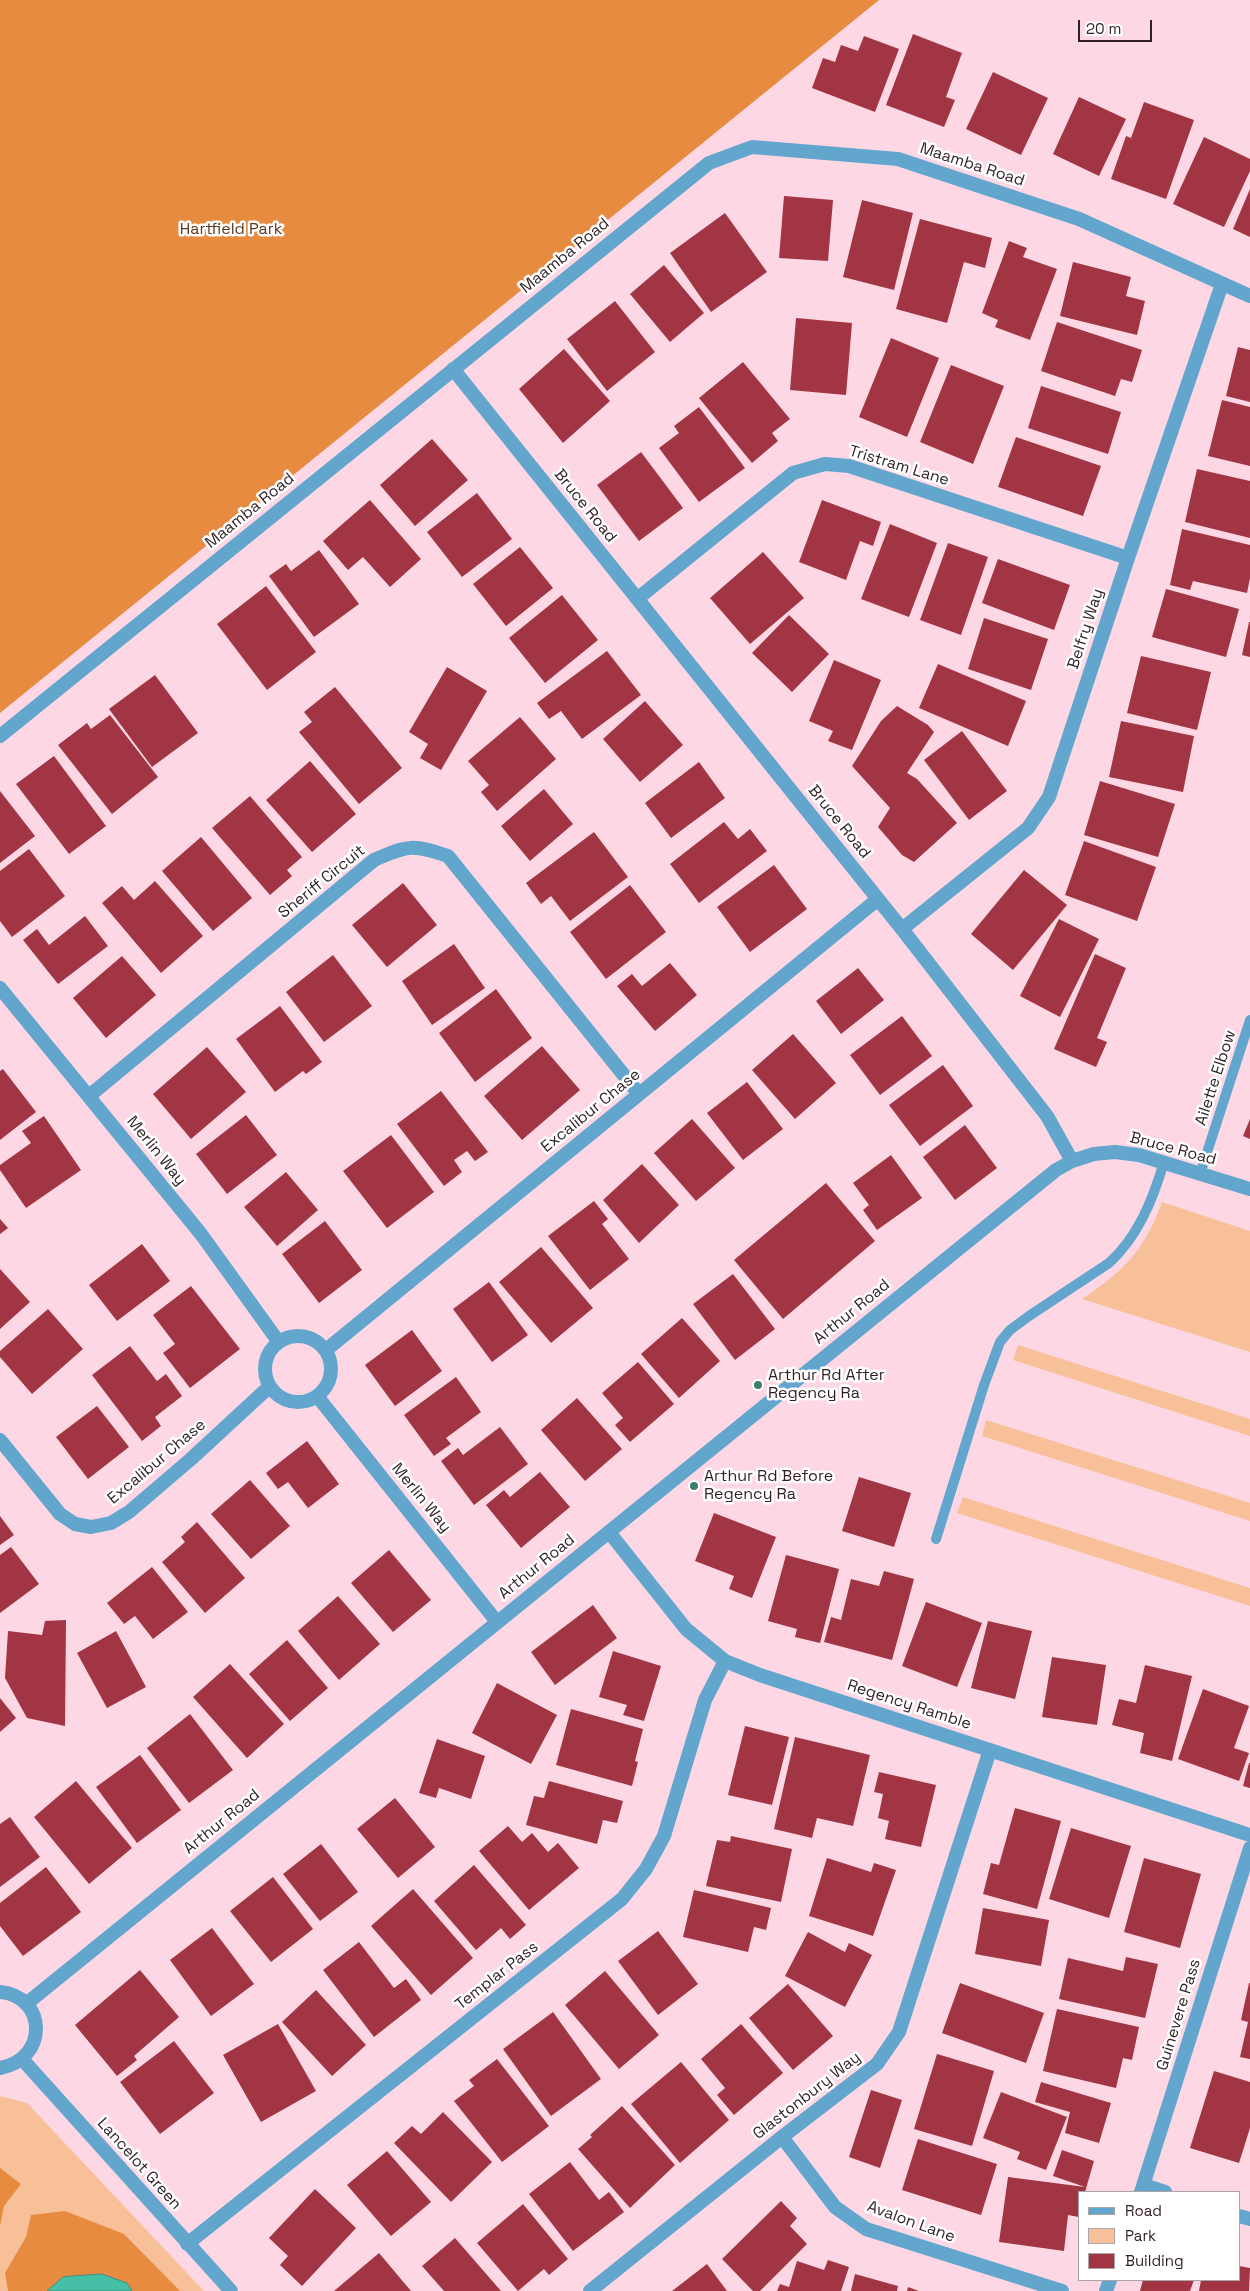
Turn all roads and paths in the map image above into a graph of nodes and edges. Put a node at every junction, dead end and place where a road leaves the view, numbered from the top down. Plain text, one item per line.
1 (1222, 284) junction
2 (1250, 296) edge
3 (453, 369) junction
4 (1128, 558) junction
5 (637, 599) junction
6 (0, 736) edge
7 (878, 899) junction
8 (902, 929) junction
9 (0, 988) edge
10 (1250, 1020) edge
11 (639, 1094) junction
12 (89, 1096) junction
13 (1072, 1161) junction
14 (1164, 1162) junction
15 (1200, 1174) junction
16 (1250, 1189) edge
17 (278, 1341) junction
18 (326, 1350) junction
19 (269, 1387) junction
20 (317, 1396) junction
21 (0, 1440) edge
22 (609, 1532) junction
23 (936, 1540) dead end
24 (497, 1622) junction
25 (725, 1661) junction
26 (990, 1750) junction
27 (1250, 1835) edge
28 (1250, 1848) edge
29 (0, 1992) edge
30 (26, 2004) junction
31 (22, 2059) junction
32 (0, 2068) edge
33 (782, 2137) junction
34 (1143, 2189) edge
35 (1158, 2191) edge
36 (188, 2244) junction
37 (231, 2291) edge
38 (590, 2291) edge
39 (1062, 2291) edge

1 - 2 street, Maamba Road
1 - 3 street, Maamba Road
1 - 4 street, Belfry Way
3 - 5 street, Bruce Road
3 - 6 street, Maamba Road
4 - 5 street, Tristram Lane
4 - 8 street, Belfry Way
5 - 7 street, Bruce Road
7 - 8 street, Bruce Road
7 - 11 street, Excalibur Chase
8 - 13 street, Bruce Road
9 - 12 street, Merlin Way
10 - 15 lane, Ailette Elbow
11 - 12 street, Sheriff Circuit
11 - 18 street, Excalibur Chase
12 - 17 street, Merlin Way
13 - 14 street, Bruce Road
13 - 22 street, Arthur Road
14 - 15 street, Bruce Road
14 - 23 lane
15 - 16 street, Bruce Road
17 - 18 street
17 - 19 street
18 - 20 street
19 - 20 street
19 - 21 street, Excalibur Chase
20 - 24 street, Merlin Way
22 - 24 street, Arthur Road
22 - 25 street, Regency Ramble
24 - 30 street, Arthur Road
25 - 26 street, Regency Ramble
25 - 36 street, Templar Pass
26 - 27 street, Regency Ramble
26 - 33 street, Glastonbury Way
28 - 34 street, Guinevere Pass
29 - 30 street
30 - 31 street
31 - 32 street
31 - 36 street, Lancelot Green
33 - 38 street, Glastonbury Way
33 - 39 street, Avalon Lane
34 - 35 street
36 - 37 street, Lancelot Green

